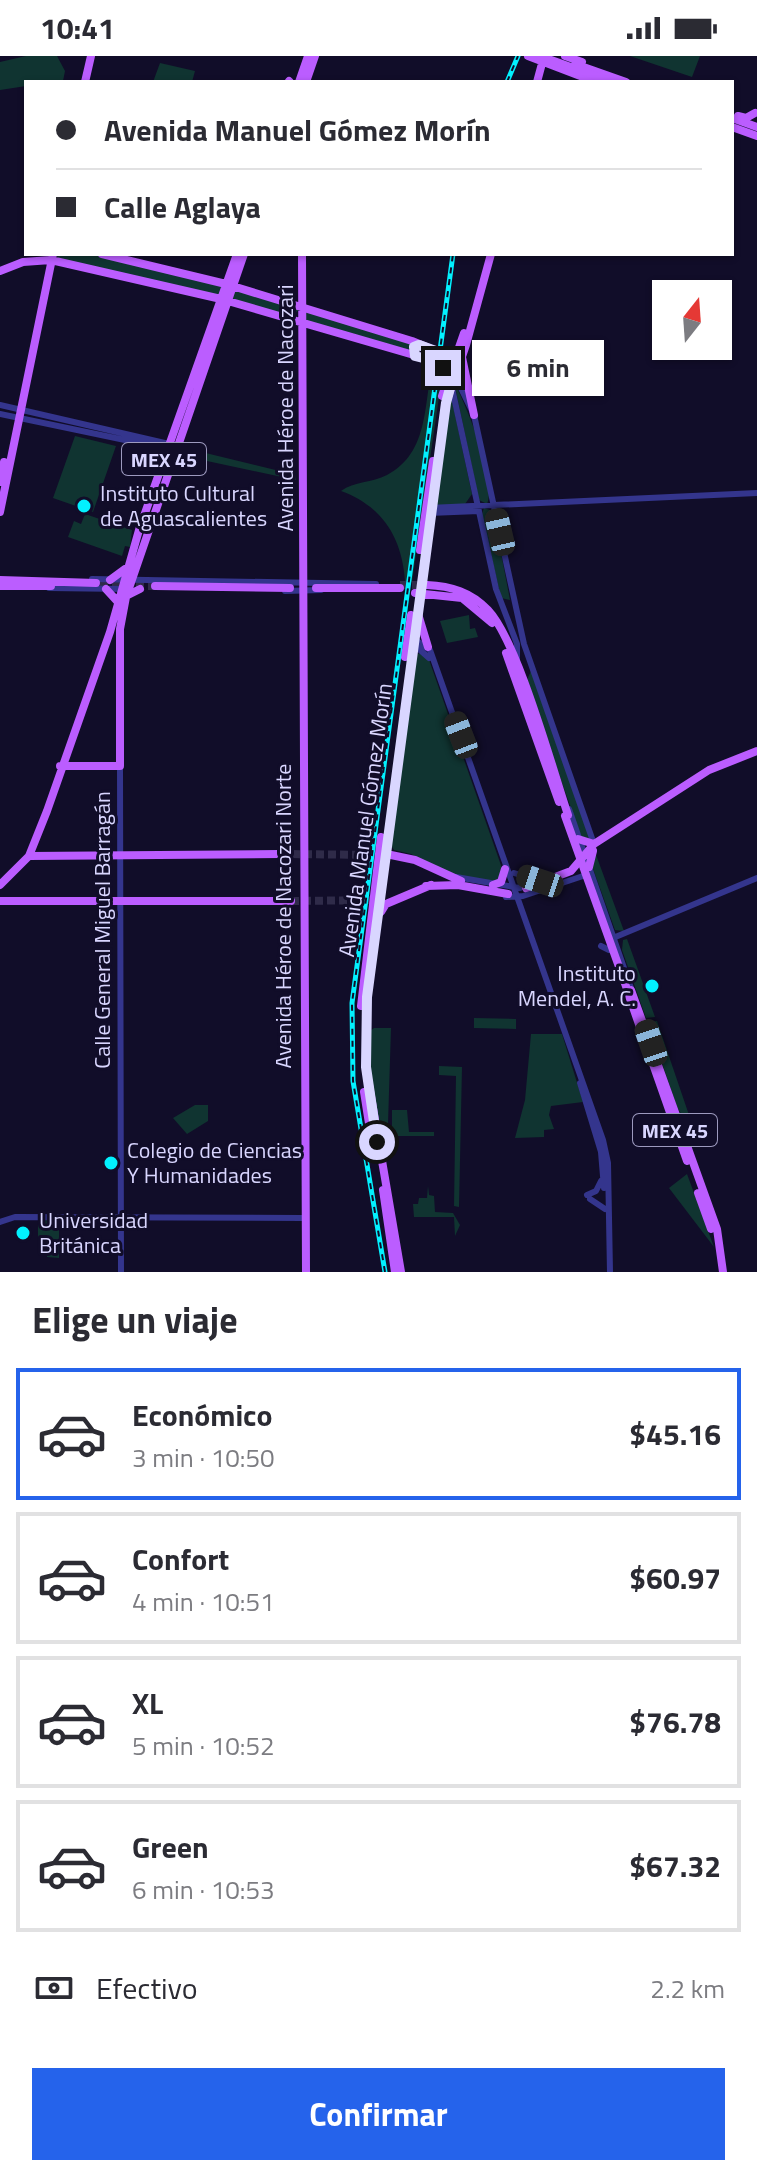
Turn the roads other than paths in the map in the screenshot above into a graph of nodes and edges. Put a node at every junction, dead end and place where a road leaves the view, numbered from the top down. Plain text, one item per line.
1 (94, 56) edge
2 (310, 56) edge
3 (528, 56) edge
4 (565, 56) edge
5 (543, 65) edge
6 (609, 79) edge
7 (88, 80) edge
8 (298, 80) edge
9 (583, 80) edge
10 (590, 80) edge
11 (631, 80) edge
12 (755, 113) edge
13 (734, 116) edge
14 (734, 117) edge
15 (757, 127) edge
16 (51, 256) edge
17 (110, 256) edge
18 (236, 256) edge
19 (243, 256) edge
20 (300, 256) edge
21 (487, 256) edge
22 (487, 256) edge
23 (0, 268) edge
24 (229, 285) junction
25 (224, 300) junction
26 (300, 308) junction
27 (280, 317) junction
28 (300, 323) junction
29 (461, 344) junction
30 (419, 345) junction
31 (427, 353) junction
32 (441, 353) junction
33 (415, 356) junction
34 (462, 357) junction
35 (451, 374) junction
36 (0, 405) edge
37 (16, 413) junction
38 (0, 414) edge
39 (474, 415) junction
40 (477, 431) junction
41 (462, 436) junction
42 (169, 446) junction
43 (0, 482) edge
44 (474, 486) junction
45 (757, 493) edge
46 (494, 505) junction
47 (463, 507) junction
48 (479, 508) junction
49 (428, 511) junction
50 (0, 512) edge
51 (302, 560) joint
52 (130, 568) junction
53 (0, 580) edge
54 (41, 581) junction
55 (96, 583) tunnel mouth
56 (171, 583) dead end
57 (108, 584) junction
58 (376, 584) junction
59 (0, 586) edge
60 (75, 586) dead end
61 (155, 586) tunnel mouth
62 (302, 586) junction
63 (25, 587) junction
64 (422, 587) junction
65 (128, 588) junction
66 (363, 588) junction
67 (515, 601) junction
68 (500, 602) junction
69 (417, 612) junction
70 (502, 627) junction
71 (411, 640) junction
72 (426, 649) junction
73 (411, 655) junction
74 (513, 666) junction
75 (530, 668) junction
76 (523, 685) junction
77 (396, 726) junction
78 (398, 746) junction
79 (757, 754) edge
80 (63, 763) junction
81 (120, 766) junction
82 (561, 791) junction
83 (565, 814) junction
84 (387, 829) junction
85 (578, 839) joint
86 (280, 854) tunnel mouth
87 (391, 855) tunnel mouth
88 (29, 856) junction
89 (120, 856) junction
90 (582, 864) junction
91 (433, 871) junction
92 (510, 871) junction
93 (444, 876) junction
94 (757, 880) edge
95 (540, 881) junction
96 (0, 885) edge
97 (431, 885) junction
98 (493, 885) junction
99 (515, 893) junction
100 (384, 900) tunnel mouth
101 (0, 901) edge
102 (120, 901) junction
103 (291, 901) tunnel mouth
104 (524, 910) junction
105 (378, 918) junction
106 (612, 943) junction
107 (363, 968) junction
108 (631, 994) junction
109 (363, 1036) junction
110 (603, 1170) junction
111 (605, 1209) junction
112 (121, 1218) junction
113 (302, 1218) junction
114 (0, 1222) edge
115 (121, 1272) edge
116 (304, 1272) edge
117 (395, 1272) edge
118 (401, 1272) edge
119 (608, 1272) edge
120 (721, 1272) edge

1 - 7 main road
2 - 8 main road
3 - 5 main road
4 - 11 main road
5 - 6 main road, bridge
5 - 9 street
5 - 10 main road
12 - 13 main road
14 - 15 main road
16 - 23 main road
16 - 25 main road
16 - 37 main road
17 - 24 main road
18 - 24 main road, MEX 45
19 - 24 main road, MEX 45
20 - 26 main road, Avenida Héroe de Nacozari
21 - 29 main road
22 - 34 main road
24 - 25 main road, MEX 45
24 - 26 main road
25 - 27 main road
25 - 42 main road, MEX 45
25 - 52 main road, MEX 45
26 - 27 main road
26 - 28 main road, Avenida Héroe de Nacozari
26 - 30 main road
27 - 28 main road
28 - 33 main road
28 - 51 main road, Avenida Héroe de Nacozari
29 - 32 main road
29 - 35 main road
30 - 31 main road
30 - 33 main road
31 - 32 main road
31 - 33 main road
31 - 35 main road
32 - 35 main road
34 - 35 main road
34 - 39 main road
35 - 39 street
35 - 41 street
35 - 49 main road, Avenida Manuel Gómez Morín
36 - 37 street
37 - 38 street
37 - 42 street
37 - 43 main road
37 - 50 main road
39 - 40 street
40 - 41 street
40 - 46 street
41 - 44 street
42 - 52 main road, MEX 45
44 - 47 street
44 - 48 street
45 - 46 street
46 - 48 street
46 - 67 street
47 - 48 street
47 - 49 street
48 - 49 street
48 - 68 street
49 - 64 main road, Avenida Manuel Gómez Morín
49 - 64 main road, Avenida Manuel Gómez Morín
51 - 62 main road, Avenida Héroe de Nacozari Norte
52 - 57 main road
52 - 65 main road, MEX 45
53 - 54 main road
54 - 55 main road
54 - 57 street
56 - 61 main road
57 - 63 street
57 - 65 main road
57 - 65 street
58 - 62 street
58 - 66 main road
58 - 66 main road
59 - 63 main road
60 - 63 main road
62 - 65 street
62 - 66 street
62 - 113 main road, Avenida Héroe de Nacozari Norte
62 - 116 main road, Avenida Héroe de Nacozari Norte
64 - 69 main road, Avenida Manuel Gómez Morín
64 - 70 main road
64 - 70 main road
64 - 71 main road, Avenida Manuel Gómez Morín
65 - 80 main road, MEX 45
65 - 81 main road, Calle General Miguel Barragán / MEX 45
67 - 68 street
67 - 75 street
68 - 70 street
69 - 71 main road, Avenida Manuel Gómez Morín
69 - 72 main road
70 - 74 main road, MEX 45
70 - 74 street
71 - 72 street
71 - 73 main road, Avenida Manuel Gómez Morín
71 - 77 main road, Avenida Manuel Gómez Morín
72 - 73 main road
72 - 92 street
72 - 99 street
73 - 78 main road, Avenida Manuel Gómez Morín
74 - 76 main road, MEX 45
74 - 83 main road, MEX 45
75 - 76 main road
75 - 90 street
76 - 82 main road, MEX 45
77 - 78 main road
77 - 107 main road, Avenida Manuel Gómez Morín
78 - 84 main road, Avenida Manuel Gómez Morín
79 - 90 main road
80 - 81 main road
80 - 88 main road
81 - 89 street, Calle General Miguel Barragán
82 - 83 main road, MEX 45
82 - 85 street
83 - 90 street
83 - 108 main road, MEX 45, bridge
84 - 91 main road
84 - 105 main road, Avenida Manuel Gómez Morín
85 - 90 main road
86 - 89 main road
87 - 91 main road
88 - 89 main road
88 - 96 main road
89 - 102 street, Calle General Miguel Barragán
90 - 95 street
90 - 99 main road
90 - 106 street
91 - 93 main road
92 - 95 street
92 - 98 main road
92 - 99 street
93 - 98 street
93 - 99 main road
94 - 106 street
95 - 99 street
97 - 99 main road
97 - 100 main road
97 - 105 main road
98 - 99 street
99 - 104 street
99 - 104 street
101 - 102 main road
102 - 103 main road
102 - 112 street, Calle General Miguel Barragán
104 - 110 street
104 - 119 street
105 - 107 main road
105 - 109 main road, Avenida Manuel Gómez Morín
106 - 108 street
107 - 109 main road, Avenida Manuel Gómez Morín
108 - 120 main road, MEX 45
108 - 120 main road, MEX 45
109 - 117 main road, Avenida Manuel Gómez Morín
109 - 118 main road, Avenida Manuel Gómez Morín
110 - 111 street
110 - 111 street
111 - 119 street
112 - 113 street
112 - 114 street
112 - 115 street, Calle General Miguel Barragán
113 - 116 main road, Avenida Héroe de Nacozari Norte

